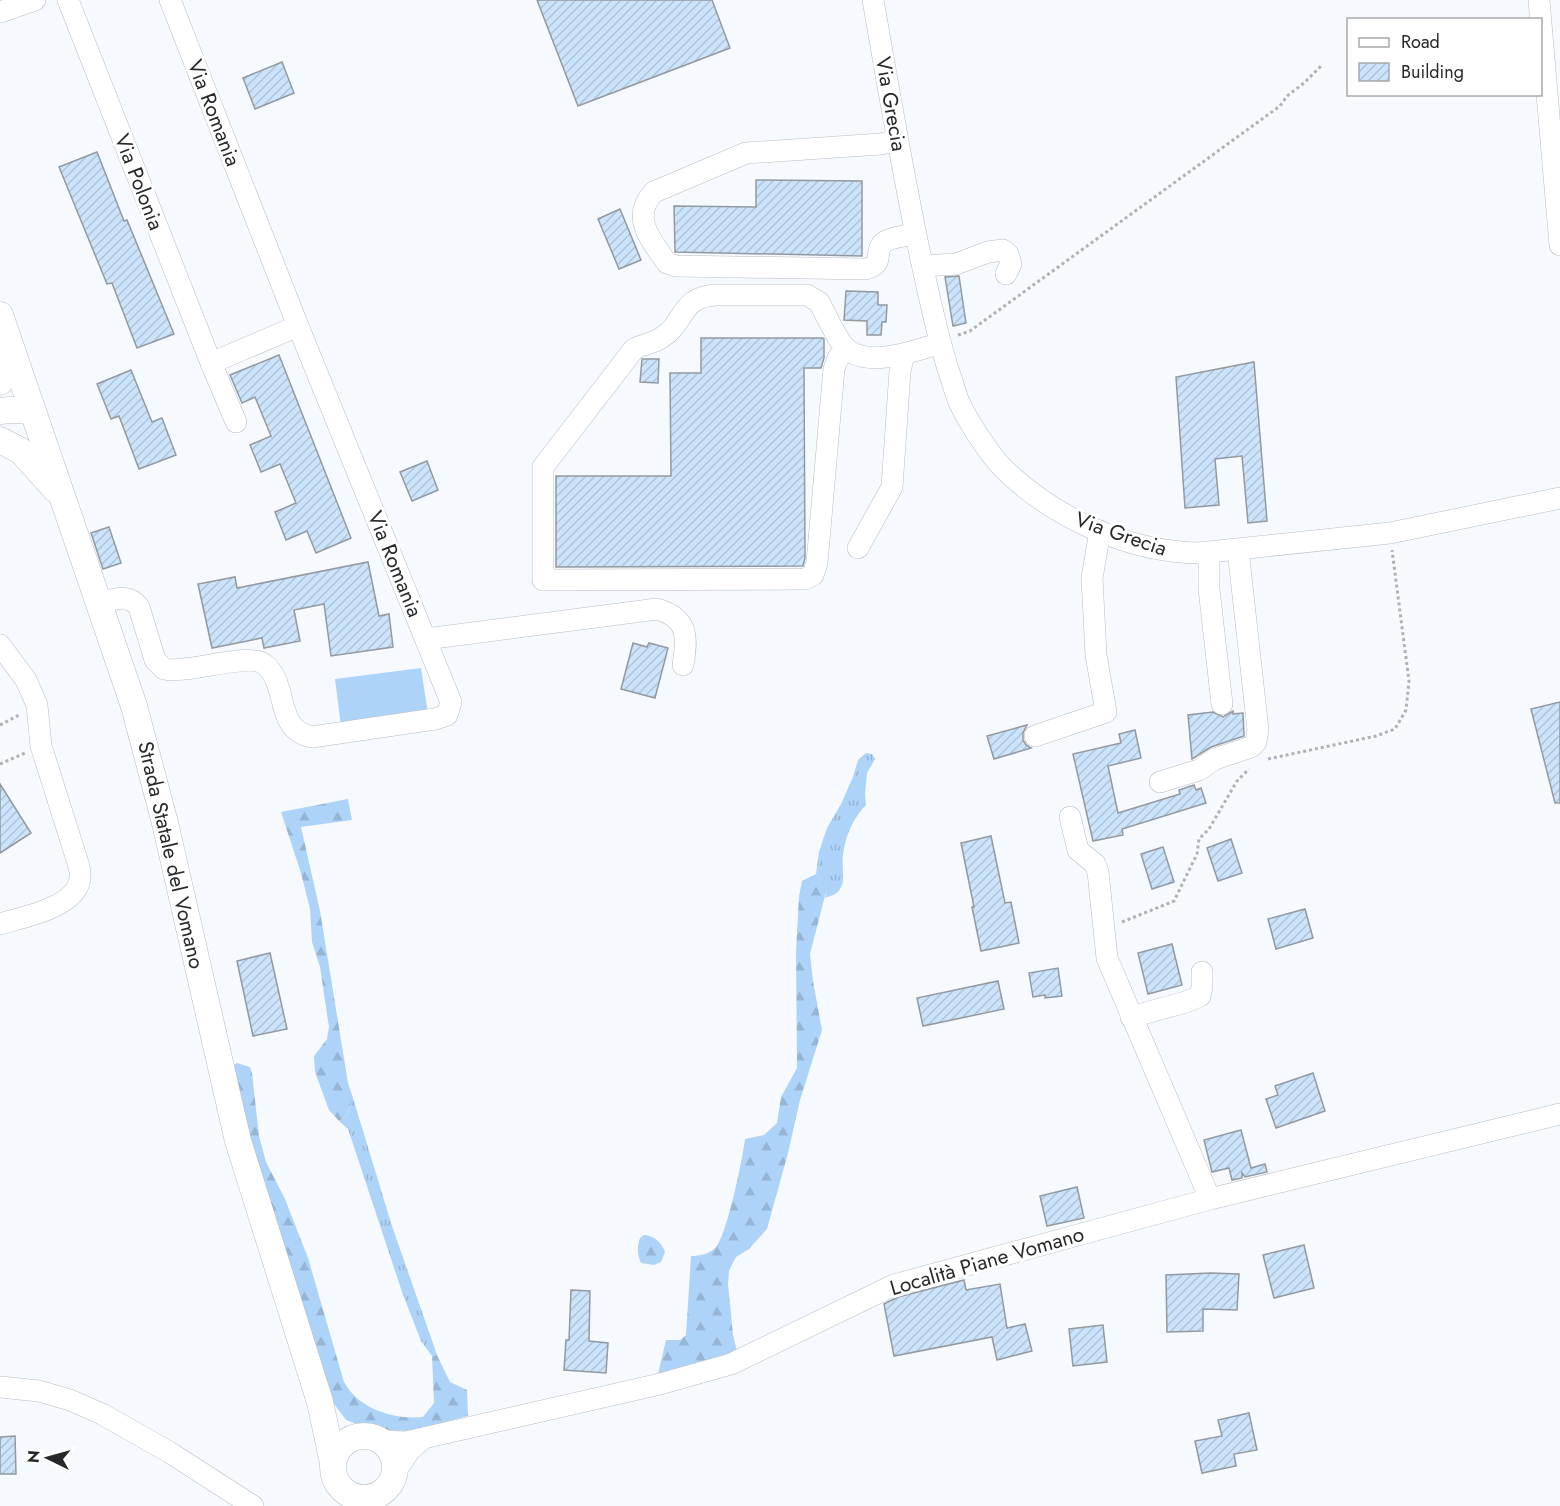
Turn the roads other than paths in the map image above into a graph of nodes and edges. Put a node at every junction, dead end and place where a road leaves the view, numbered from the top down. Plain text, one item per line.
1 (35, 0) edge
2 (68, 0) edge
3 (170, 0) edge
4 (873, 0) edge
5 (1539, 0) edge
6 (0, 12) edge
7 (1541, 18) edge
8 (1542, 35) edge
9 (897, 140) junction
10 (915, 234) junction
11 (1560, 245) edge
12 (923, 266) junction
13 (1006, 274) dead end
14 (0, 315) edge
15 (298, 326) junction
16 (0, 342) edge
17 (940, 343) junction
18 (847, 349) junction
19 (904, 354) junction
20 (210, 363) junction
21 (0, 382) edge
22 (0, 411) edge
23 (33, 411) junction
24 (236, 422) dead end
25 (0, 434) edge
26 (0, 440) edge
27 (1560, 498) edge
28 (64, 499) junction
29 (1100, 531) junction
30 (858, 548) dead end
31 (1238, 550) junction
32 (1209, 553) junction
33 (100, 603) junction
34 (426, 639) junction
35 (0, 645) edge
36 (683, 665) dead end
37 (1222, 704) dead end
38 (1035, 736) dead end
39 (1160, 782) dead end
40 (1070, 817) dead end
41 (0, 924) edge
42 (1202, 972) dead end
43 (1131, 1017) junction
44 (1560, 1114) edge
45 (1210, 1199) junction
46 (0, 1387) edge
47 (320, 1402) junction
48 (373, 1438) junction
49 (424, 1438) junction
50 (333, 1463) junction
51 (395, 1472) junction
52 (350, 1500) edge
53 (374, 1501) edge
54 (252, 1506) edge

1 - 6 street
2 - 20 street, Via Polonia
3 - 15 street, Via Romania
4 - 9 street, Via Grecia
5 - 7 street
8 - 11 street
9 - 10 street, Via Grecia
9 - 10 street
10 - 12 street, Via Grecia
12 - 13 street
12 - 17 street, Via Grecia
14 - 23 main road, Strada Statale del Vomano
15 - 20 street
15 - 34 street, Via Romania
16 - 21 main road
17 - 19 street
17 - 29 street, Via Grecia
18 - 18 street
18 - 19 street
19 - 30 street
20 - 24 street, Via Polonia
22 - 23 main road
23 - 25 main road
23 - 28 main road, Strada Statale del Vomano
26 - 28 main road
27 - 31 street, Via Grecia
28 - 33 main road, Strada Statale del Vomano
29 - 32 street, Via Grecia
29 - 38 street
31 - 32 street, Via Grecia
31 - 39 street
32 - 37 street
33 - 34 street, Via Romania
33 - 47 main road, Strada Statale del Vomano
34 - 36 street
35 - 41 street
40 - 43 street
42 - 43 street
43 - 45 street
44 - 45 street, Località Piane Vomano
45 - 49 street, Località Piane Vomano
46 - 54 street
47 - 48 main road, Strada Statale del Vomano
47 - 50 main road, Strada Statale del Vomano
48 - 49 street, Località Piane Vomano
48 - 50 main road
48 - 51 main road
49 - 51 street
50 - 52 main road
51 - 53 main road
52 - 53 main road

